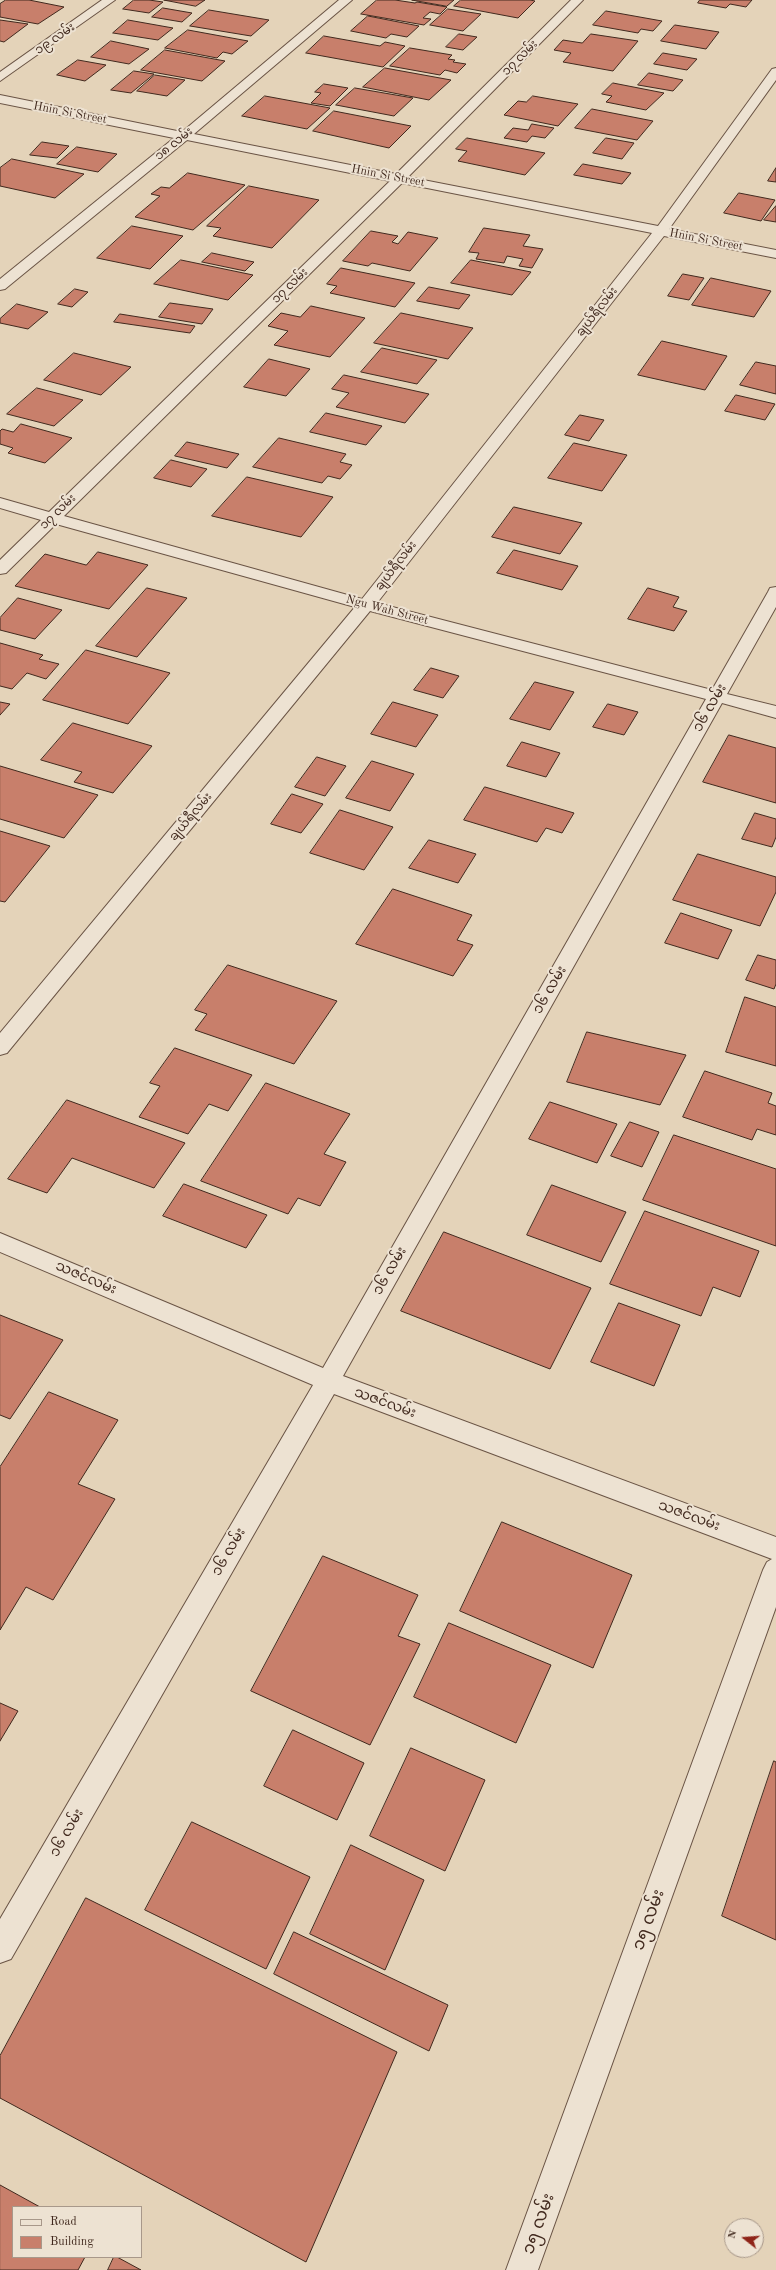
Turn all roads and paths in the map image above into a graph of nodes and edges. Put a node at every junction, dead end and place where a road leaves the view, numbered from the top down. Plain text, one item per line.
1 (109, 0) edge
2 (346, 0) edge
3 (577, 0) edge
4 (776, 72) edge
5 (0, 77) edge
6 (0, 99) edge
7 (184, 136) junction
8 (400, 178) junction
9 (661, 232) junction
10 (776, 254) edge
11 (0, 286) edge
12 (0, 503) edge
13 (53, 517) junction
14 (0, 569) edge
15 (776, 592) edge
16 (366, 605) junction
17 (717, 696) junction
18 (776, 712) edge
19 (0, 1047) edge
20 (0, 1242) edge
21 (328, 1382) junction
22 (776, 1549) edge
23 (776, 1570) edge
24 (0, 1948) edge
25 (522, 2270) edge

1 - 5 street, ၁၉ လမ်း
2 - 7 street, ၁၈ လမ်း
3 - 8 street, ၁၇ လမ်း
4 - 9 street, ချယ်ရီလမ်း
6 - 7 street, Hnin Si Street
7 - 8 street, Hnin Si Street
7 - 11 street, ၁၈ လမ်း
8 - 9 street, Hnin Si Street
8 - 13 street, ၁၇ လမ်း
9 - 10 street, Hnin Si Street
9 - 16 street, ချယ်ရီလမ်း
12 - 13 street, Ngu Wah Street
13 - 14 street, ၁၇ လမ်း
13 - 16 street, Ngu Wah Street
15 - 17 street, ၁၆ လမ်း
16 - 17 street, Ngu Wah Street
16 - 19 street, ချယ်ရီလမ်း
17 - 18 street, Ngu Wah Street
17 - 21 street, ၁၆ လမ်း
20 - 21 street, သဇင်လမ်း
21 - 22 street, သဇင်လမ်း
21 - 24 street, ၁၆ လမ်း
23 - 25 street, ၁၅ လမ်း

